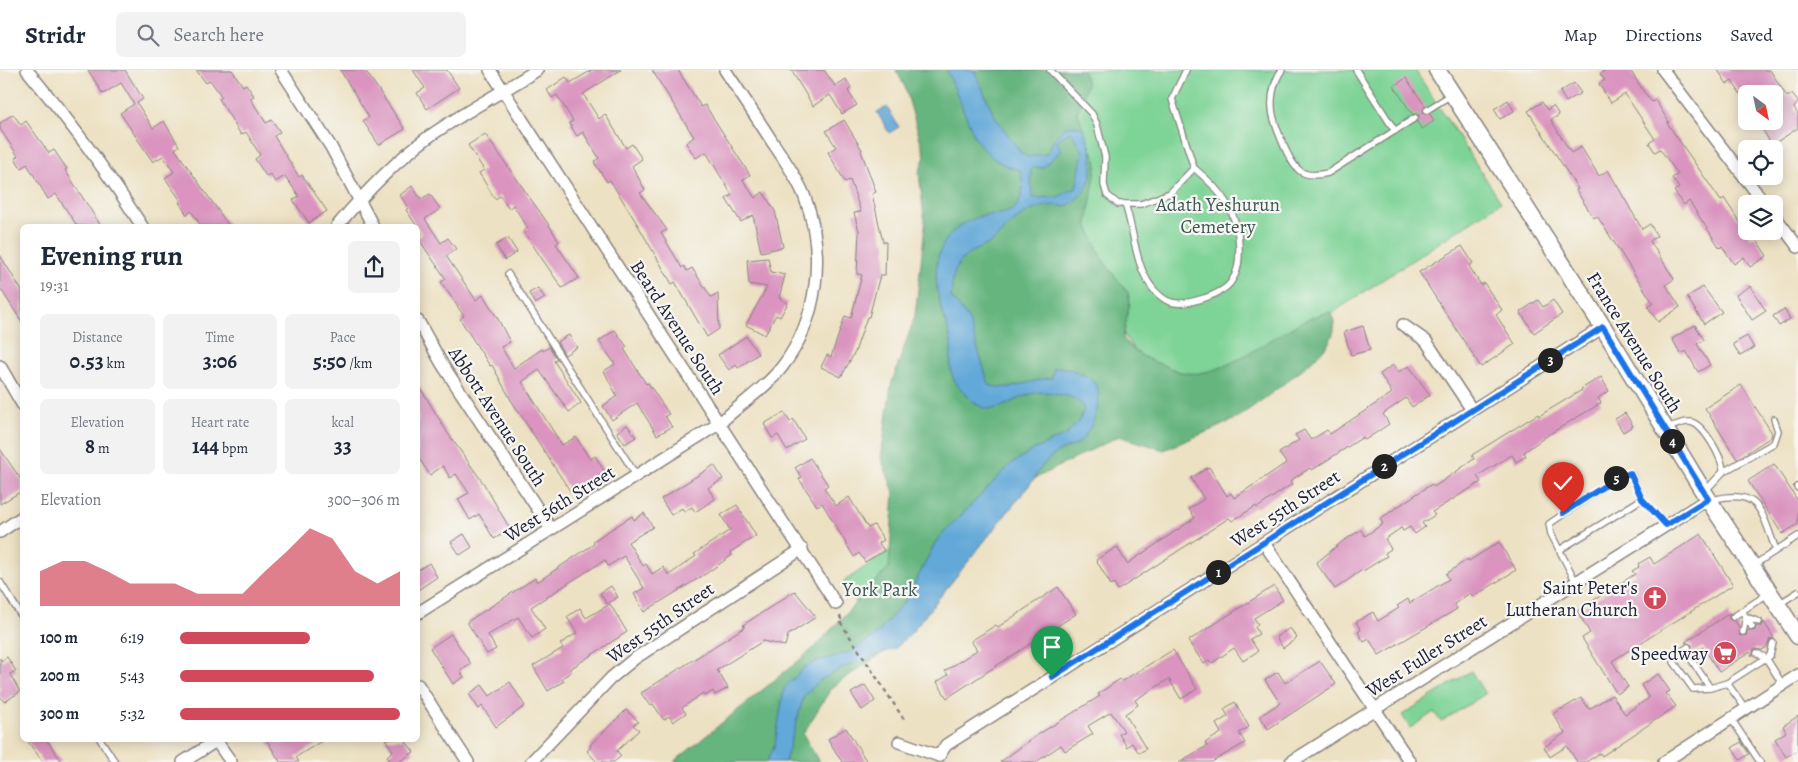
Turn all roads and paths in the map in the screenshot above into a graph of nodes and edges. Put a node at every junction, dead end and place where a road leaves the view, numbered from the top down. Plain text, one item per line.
1 (27, 70) edge
2 (281, 70) edge
3 (490, 70) edge
4 (537, 70) edge
5 (725, 70) edge
6 (1050, 70) edge
7 (1186, 70) edge
8 (1282, 70) edge
9 (1356, 70) edge
10 (1437, 70) edge
11 (1663, 70) edge
12 (504, 91) junction
13 (1452, 94) junction
14 (1427, 110) dead end
15 (1415, 118) dead end
16 (1395, 131) junction
17 (1194, 168) junction
18 (1758, 195) edge
19 (359, 200) junction
20 (1125, 204) junction
21 (141, 224) edge
22 (339, 224) edge
23 (372, 224) edge
24 (1783, 227) edge
25 (1798, 247) edge
26 (508, 274) dead end
27 (420, 325) edge
28 (1403, 325) dead end
29 (1603, 327) junction
30 (0, 366) edge
31 (20, 401) edge
32 (1472, 410) junction
33 (1774, 419) dead end
34 (720, 423) junction
35 (1665, 428) junction
36 (1723, 472) junction
37 (636, 475) junction
38 (1707, 497) junction
39 (1642, 499) junction
40 (20, 518) edge
41 (1666, 525) junction
42 (550, 529) junction
43 (0, 532) edge
44 (1798, 536) edge
45 (1264, 543) junction
46 (802, 549) junction
47 (1561, 549) junction
48 (1776, 550) junction
49 (1752, 566) junction
50 (0, 582) edge
51 (1576, 582) junction
52 (1798, 592) edge
53 (1774, 599) junction
54 (836, 604) dead end
55 (420, 612) edge
56 (20, 614) edge
57 (1744, 614) junction
58 (1733, 617) dead end
59 (1759, 622) dead end
60 (843, 625) dead end
61 (1752, 627) dead end
62 (1743, 632) dead end
63 (1798, 636) edge
64 (1773, 643) dead end
65 (1688, 647) dead end
66 (1765, 648) dead end
67 (1757, 653) dead end
68 (1768, 657) junction
69 (1691, 659) dead end
70 (1798, 676) edge
71 (1727, 683) junction
72 (1783, 685) junction
73 (420, 688) edge
74 (1710, 688) junction
75 (1376, 708) junction
76 (1747, 710) junction
77 (1732, 720) junction
78 (905, 721) dead end
79 (102, 742) edge
80 (213, 742) edge
81 (219, 742) edge
82 (899, 742) dead end
83 (941, 759) edge
84 (115, 762) edge
85 (183, 762) edge
86 (230, 762) edge
87 (468, 762) edge
88 (531, 762) edge
89 (1291, 762) edge
90 (1410, 762) edge
91 (1664, 762) edge
92 (1760, 762) edge

1 - 21 street
2 - 19 street
3 - 12 street, Beard Avenue South
4 - 12 street
5 - 34 street, West 56th Street
6 - 20 lane
7 - 17 lane
8 - 16 lane
9 - 16 lane
10 - 13 main road, France Avenue South
11 - 18 street
12 - 19 street
12 - 34 street, Beard Avenue South
13 - 14 lane
13 - 29 main road, France Avenue South
15 - 16 lane
17 - 20 lane
17 - 20 lane
19 - 22 street
19 - 23 street
24 - 25 street
26 - 37 lane
27 - 42 street, Abbott Avenue South
28 - 32 street
29 - 32 street, West 55th Street
29 - 35 main road, France Avenue South
30 - 31 street
32 - 45 street, West 55th Street
33 - 36 lane
34 - 37 street, West 56th Street
34 - 46 street, Beard Avenue South
35 - 36 lane
35 - 38 main road, France Avenue South
36 - 38 lane
37 - 42 street, West 56th Street
38 - 41 street, West Fuller Street
38 - 48 lane
38 - 49 main road, France Avenue South
39 - 41 lane
39 - 47 lane
39 - 47 lane
40 - 43 street
41 - 51 street, West Fuller Street
42 - 55 street, West 56th Street
44 - 48 lane
45 - 75 street
45 - 83 street, West 55th Street
46 - 54 street, Beard Avenue South
46 - 88 street, West 55th Street
47 - 51 lane
48 - 49 lane
49 - 53 main road, France Avenue South
50 - 56 lane
51 - 75 street, West Fuller Street
52 - 53 lane
53 - 57 lane
53 - 63 main road, France Avenue South
57 - 58 lane
57 - 59 lane
57 - 61 lane
57 - 62 lane
60 - 78 path
64 - 68 lane
65 - 74 lane
66 - 68 lane
67 - 68 lane
68 - 71 lane
68 - 72 lane
69 - 74 lane
70 - 72 street
71 - 74 lane
71 - 76 lane
72 - 76 street
73 - 87 street
75 - 89 street, West Fuller Street
75 - 90 street
76 - 77 street
77 - 91 street
77 - 92 lane
79 - 84 lane
80 - 85 street
81 - 86 street
82 - 83 street

